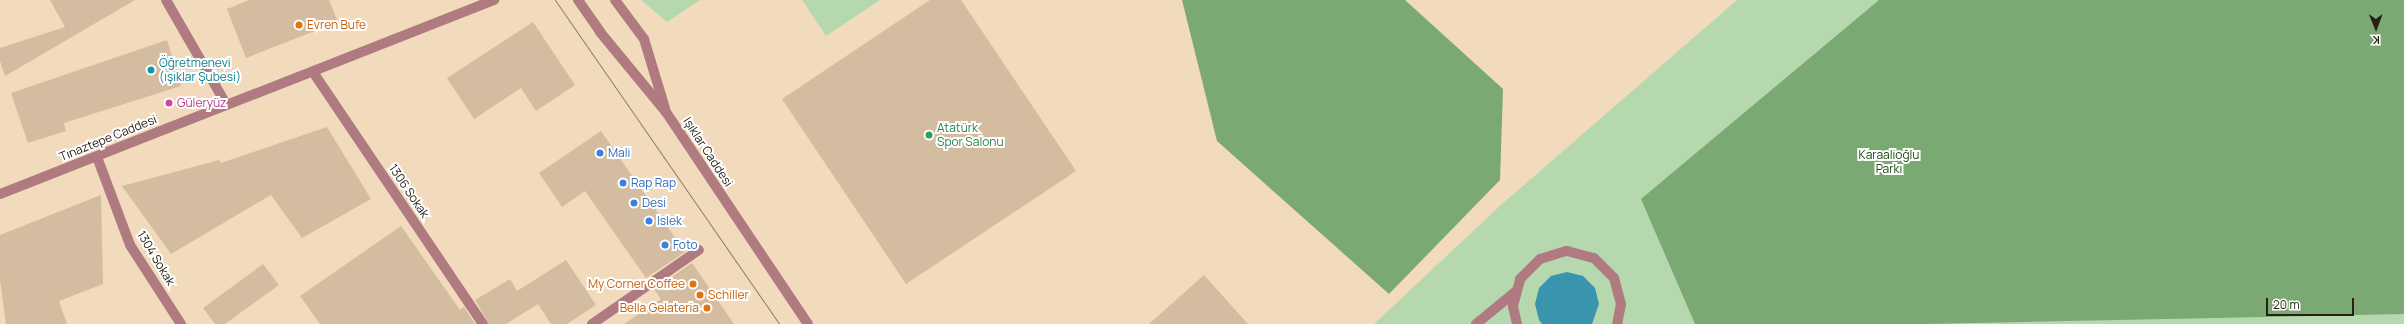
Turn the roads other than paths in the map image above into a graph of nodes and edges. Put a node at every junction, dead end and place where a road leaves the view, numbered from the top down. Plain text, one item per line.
1 (166, 0) edge
2 (494, 0) edge
3 (578, 0) edge
4 (615, 0) edge
5 (313, 72) junction
6 (226, 104) junction
7 (666, 112) junction
8 (97, 157) junction
9 (0, 194) edge
10 (699, 250) dead end
11 (1515, 292) junction
12 (182, 324) edge
13 (483, 324) edge
14 (592, 324) edge
15 (808, 324) edge
16 (1476, 324) edge
17 (1517, 324) edge
18 (1617, 324) edge

1 - 6 street
2 - 5 street, Tınaztepe Caddesi
3 - 7 street, Işıklar Caddesi
4 - 7 street
5 - 6 street, Tınaztepe Caddesi
5 - 13 street, 1306 Sokak
6 - 8 street, Tınaztepe Caddesi
7 - 15 street, Işıklar Caddesi
8 - 9 street, Tınaztepe Caddesi
8 - 12 street, 1304 Sokak
10 - 14 street
11 - 16 street
11 - 17 street
11 - 18 street

